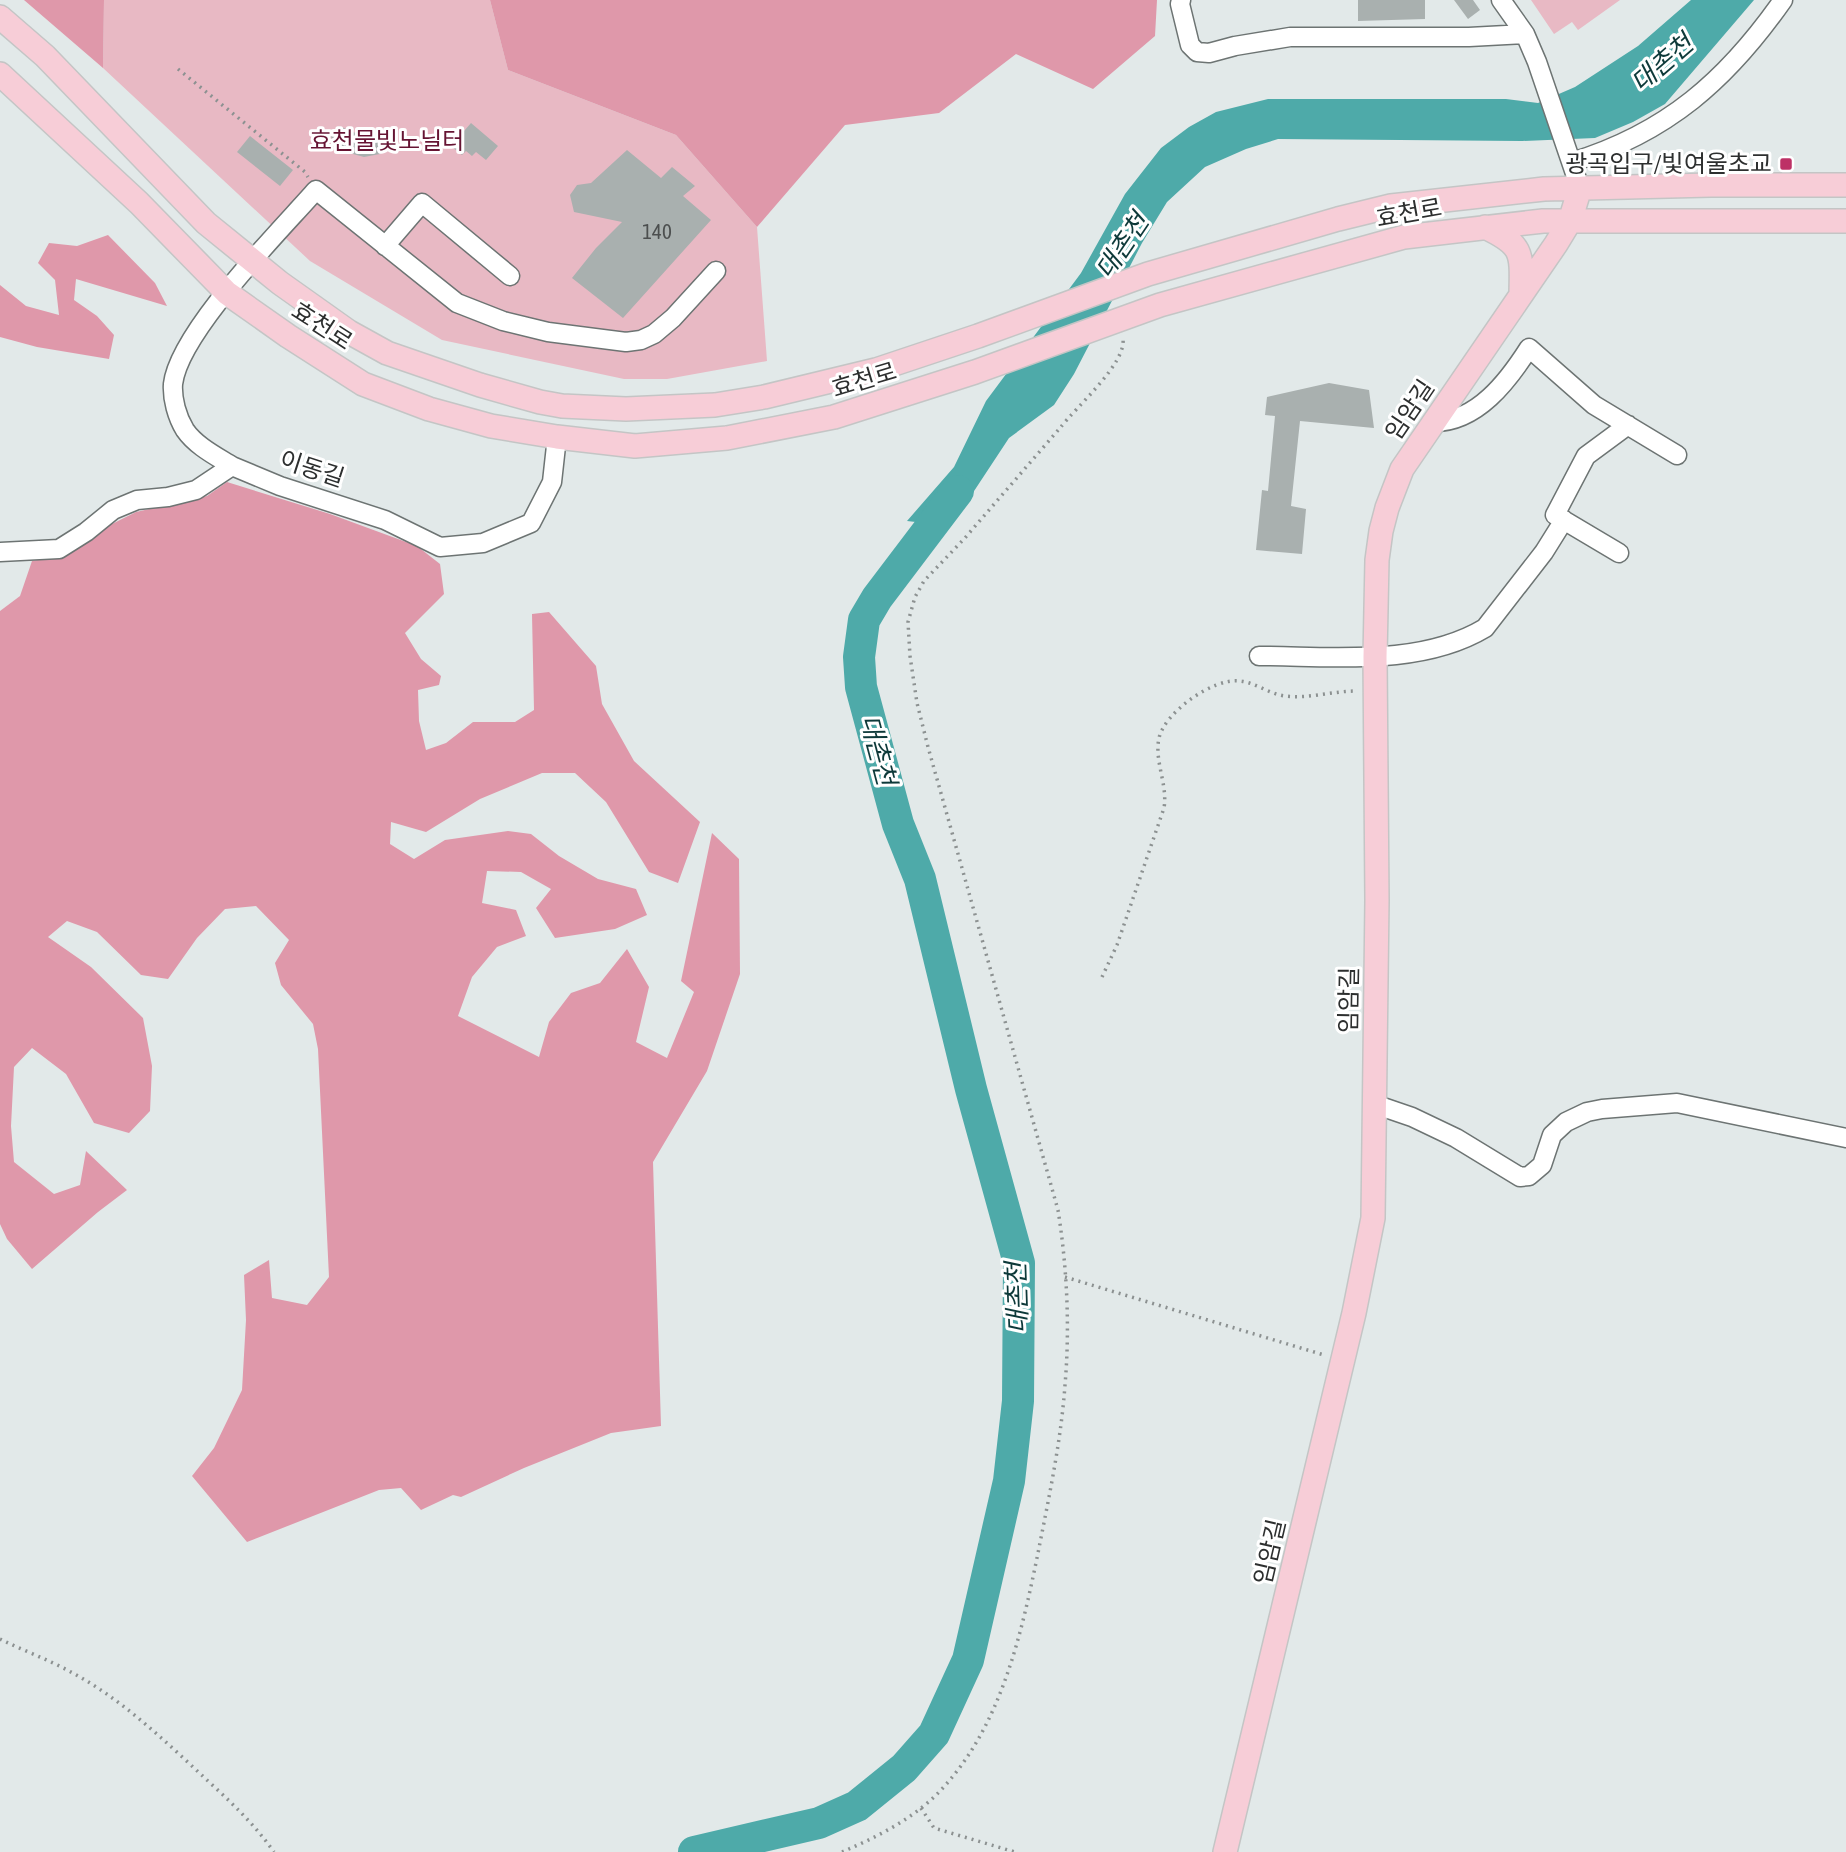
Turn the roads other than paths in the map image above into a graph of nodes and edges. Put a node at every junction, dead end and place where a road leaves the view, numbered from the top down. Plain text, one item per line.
1 (1181, 0) edge
2 (1501, 0) edge
3 (1783, 0) edge
4 (0, 17) edge
5 (1525, 34) junction
6 (0, 74) edge
7 (1571, 158) junction
8 (1846, 185) edge
9 (1580, 188) junction
10 (1570, 221) junction
11 (1846, 221) edge
12 (1485, 227) junction
13 (384, 246) junction
14 (252, 261) junction
15 (716, 271) dead end
16 (510, 276) dead end
17 (227, 293) junction
18 (1521, 293) junction
19 (1434, 422) junction
20 (1628, 425) junction
21 (557, 437) junction
22 (1677, 455) dead end
23 (232, 466) junction
24 (1564, 520) junction
25 (0, 552) edge
26 (1619, 553) dead end
27 (1259, 656) dead end
28 (1375, 657) junction
29 (1374, 1104) junction
30 (1846, 1138) edge
31 (1225, 1852) edge

1 - 5 street
2 - 5 street
3 - 7 street
4 - 14 main road, 효천로
5 - 7 street
6 - 17 main road, 효천로
7 - 9 street
8 - 9 main road, 효천로
9 - 10 main road, 임암길
9 - 14 main road, 효천로
10 - 11 main road, 효천로
10 - 12 main road, 효천로
10 - 18 main road, 임암길
12 - 18 main road
12 - 21 main road, 효천로
13 - 14 street, 이동길
13 - 15 street
13 - 16 street
14 - 17 street, 이동길
17 - 21 main road, 효천로
17 - 23 street, 이동길
18 - 19 main road, 임암길
19 - 20 street
19 - 28 main road, 임암길
20 - 22 street
20 - 24 street
21 - 23 street, 이동길
23 - 25 street
24 - 26 street
24 - 28 street
27 - 28 street
28 - 29 main road, 임암길
29 - 30 street
29 - 31 main road, 임암길

